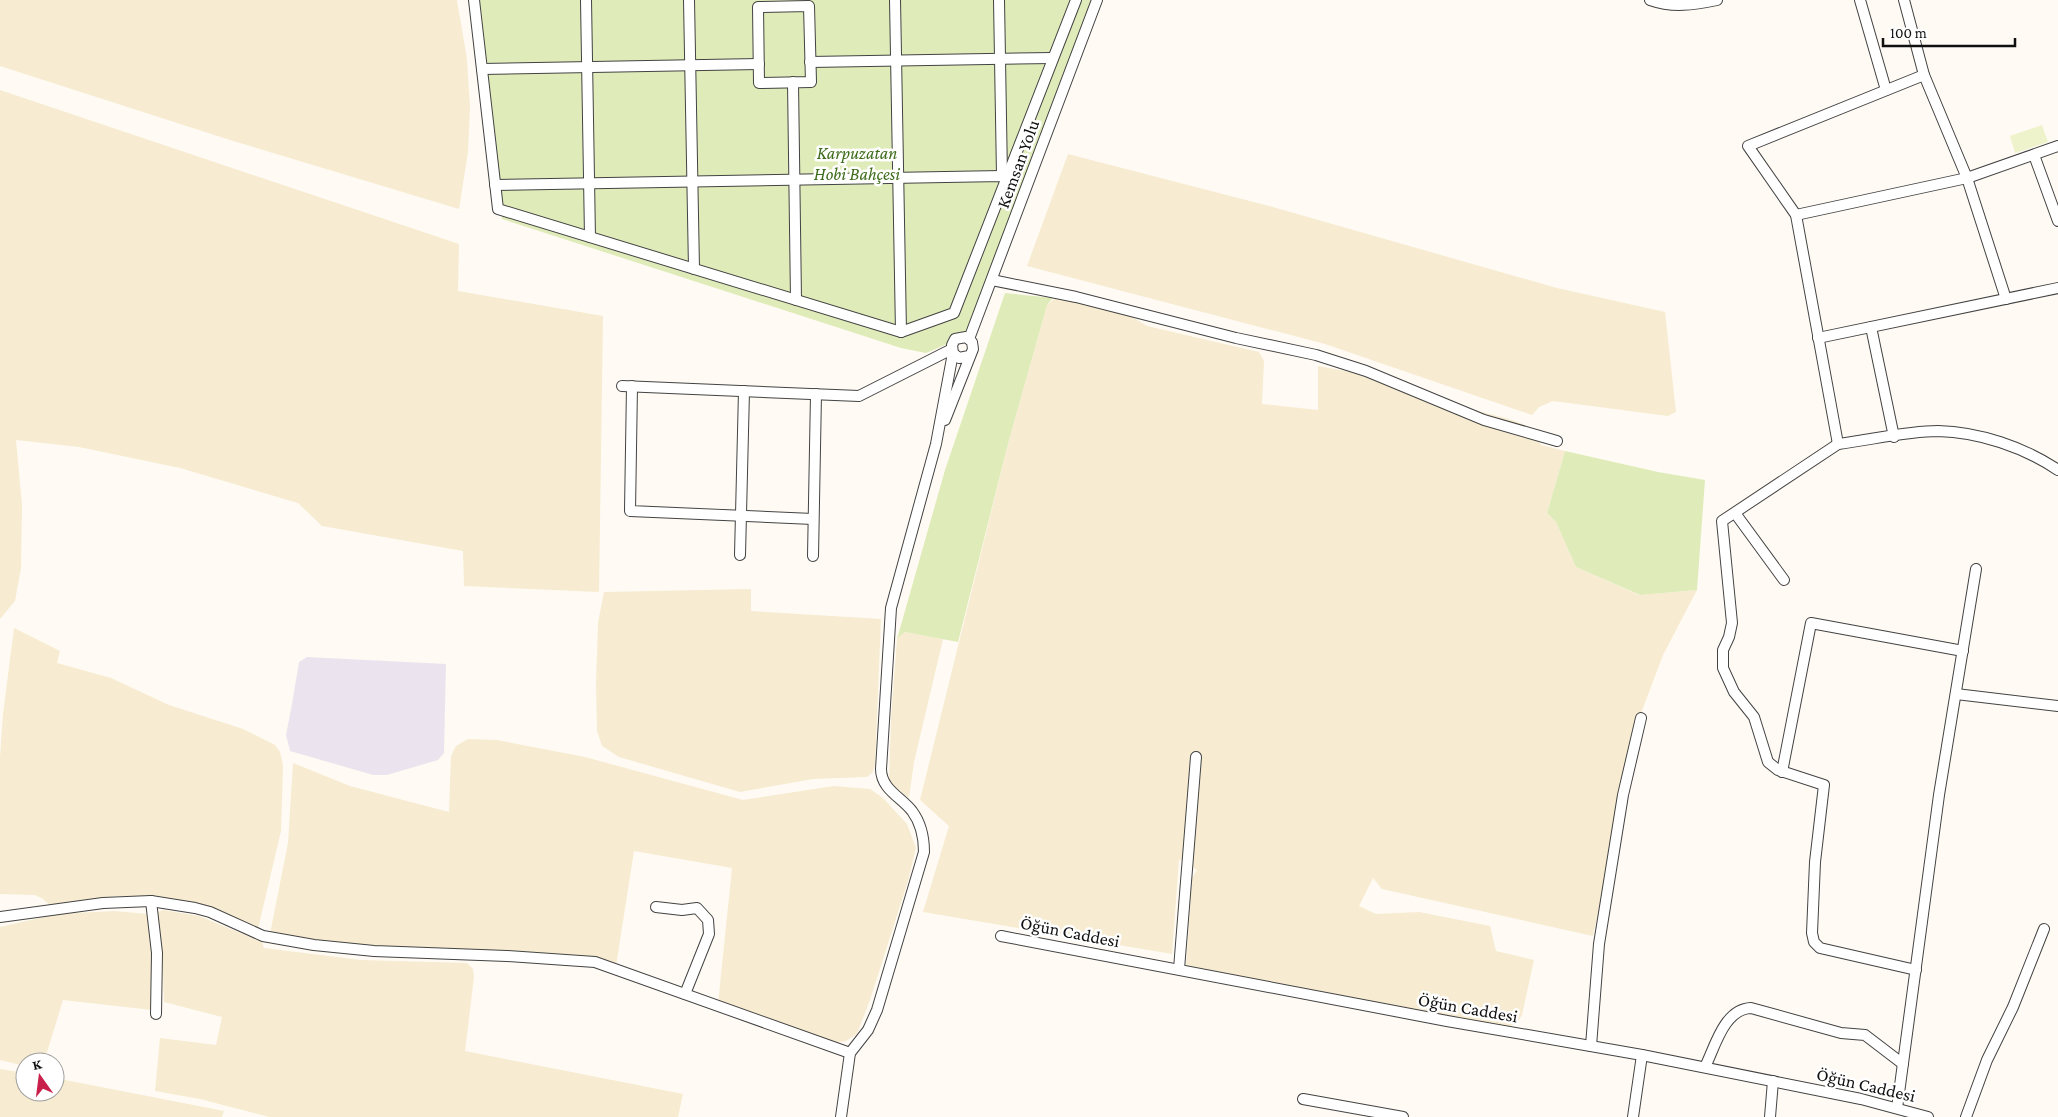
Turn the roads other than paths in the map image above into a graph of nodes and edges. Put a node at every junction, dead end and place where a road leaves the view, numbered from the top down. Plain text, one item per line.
1 (474, 0) edge
2 (586, 0) edge
3 (689, 0) edge
4 (895, 0) edge
5 (999, 0) edge
6 (1076, 0) edge
7 (1096, 0) edge
8 (1650, 0) edge
9 (1717, 0) edge
10 (1860, 0) edge
11 (1904, 0) edge
12 (791, 3) edge
13 (1053, 58) junction
14 (1000, 59) junction
15 (896, 61) junction
16 (810, 62) junction
17 (759, 64) junction
18 (691, 65) junction
19 (587, 67) junction
20 (482, 69) junction
21 (1924, 75) junction
22 (792, 82) junction
23 (1886, 90) junction
24 (2058, 146) edge
25 (2034, 155) junction
26 (1004, 177) junction
27 (898, 178) junction
28 (1967, 178) junction
29 (794, 180) junction
30 (693, 182) junction
31 (589, 184) junction
32 (496, 185) junction
33 (1796, 215) junction
34 (2058, 221) edge
35 (590, 237) junction
36 (694, 269) junction
37 (992, 280) junction
38 (2058, 288) edge
39 (2006, 299) junction
40 (796, 300) junction
41 (1871, 327) junction
42 (901, 332) junction
43 (1818, 338) junction
44 (969, 339) junction
45 (952, 351) junction
46 (969, 356) junction
47 (744, 391) junction
48 (816, 394) junction
49 (1894, 437) junction
50 (1557, 441) dead end
51 (936, 444) junction
52 (1838, 444) junction
53 (2058, 470) edge
54 (1735, 513) junction
55 (741, 516) junction
56 (813, 520) junction
57 (740, 555) dead end
58 (812, 556) dead end
59 (1976, 568) dead end
60 (1784, 580) dead end
61 (1963, 651) junction
62 (1956, 694) junction
63 (2058, 706) edge
64 (1642, 718) dead end
65 (1196, 757) dead end
66 (1782, 772) junction
67 (151, 901) junction
68 (656, 907) dead end
69 (0, 917) edge
70 (2044, 929) dead end
71 (1001, 936) dead end
72 (1179, 969) junction
73 (1916, 970) junction
74 (685, 994) junction
75 (156, 1014) dead end
76 (1592, 1046) junction
77 (850, 1053) junction
78 (1642, 1055) junction
79 (1903, 1064) junction
80 (1705, 1067) junction
81 (1773, 1081) junction
82 (1303, 1099) dead end
83 (1897, 1108) junction
84 (841, 1117) edge
85 (1403, 1117) edge
86 (1633, 1117) edge
87 (1770, 1117) edge
88 (1928, 1117) edge
89 (1966, 1117) edge

1 - 20 street
2 - 19 street
3 - 18 street
4 - 15 street
5 - 14 street
6 - 13 street
7 - 37 street, Kemsan Yolu
8 - 9 street
10 - 23 street
11 - 21 street
12 - 16 street
12 - 17 street
13 - 14 street
13 - 26 street
14 - 15 street
14 - 26 street
15 - 16 street
15 - 27 street
16 - 22 street
17 - 18 street
17 - 22 street
18 - 19 street
18 - 30 street
19 - 20 street
19 - 31 street
20 - 32 street
21 - 23 street
21 - 28 street
22 - 29 street
23 - 33 street
24 - 25 street
25 - 28 street
25 - 34 street
26 - 27 street
26 - 42 street
27 - 29 street
27 - 42 street
28 - 33 street
28 - 39 street
29 - 30 street
29 - 40 street
30 - 31 street
30 - 36 street
31 - 32 street
31 - 35 street
32 - 35 street
33 - 43 street
35 - 36 street
36 - 40 street
37 - 44 street, Kemsan Yolu
37 - 50 street
38 - 39 street
39 - 41 street
40 - 42 street
41 - 43 street
41 - 49 street
43 - 52 street
44 - 45 street
44 - 46 street
45 - 46 street
45 - 48 street
45 - 51 street
46 - 51 street
47 - 48 street
47 - 55 street
47 - 55 street
48 - 56 street
49 - 52 street
49 - 53 street
51 - 77 street
52 - 54 street
54 - 60 street
54 - 66 street
55 - 56 street
55 - 57 street
56 - 58 street
59 - 61 street
61 - 62 street
61 - 66 street
62 - 63 street
62 - 73 street
64 - 76 street
65 - 72 street
66 - 73 street
67 - 69 street
67 - 74 street
67 - 75 street
68 - 74 street
70 - 89 street
71 - 72 street, Öğün Caddesi
72 - 76 street, Öğün Caddesi
73 - 79 street
74 - 77 street
76 - 78 street, Öğün Caddesi
77 - 84 street
78 - 80 street, Öğün Caddesi
78 - 86 street
79 - 80 street
79 - 83 street
80 - 81 street, Öğün Caddesi
81 - 83 street, Öğün Caddesi
81 - 87 street
82 - 85 street
83 - 88 street, Öğün Caddesi

